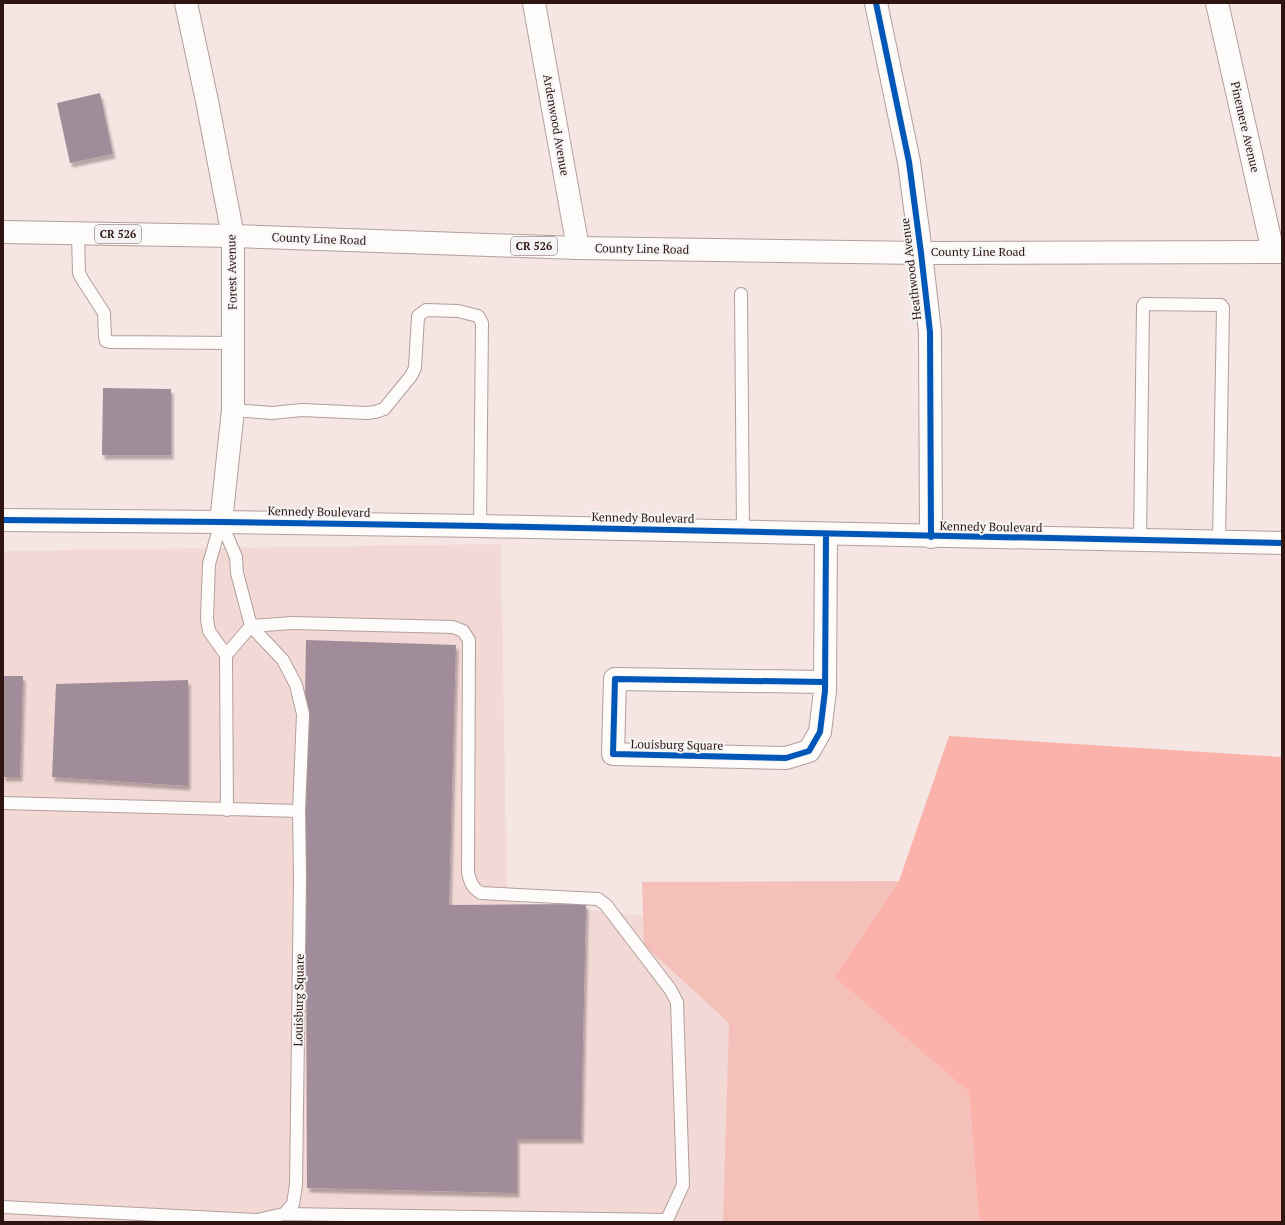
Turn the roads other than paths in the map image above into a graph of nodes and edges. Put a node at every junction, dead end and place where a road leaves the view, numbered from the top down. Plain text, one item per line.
1 (186, 3) edge
2 (534, 3) edge
3 (876, 3) edge
4 (1217, 3) edge
5 (3, 232) edge
6 (78, 234) junction
7 (233, 236) junction
8 (578, 248) junction
9 (1277, 252) edge
10 (921, 253) junction
11 (741, 294) dead end
12 (233, 343) junction
13 (233, 410) junction
14 (3, 520) edge
15 (221, 522) junction
16 (480, 526) junction
17 (743, 531) junction
18 (826, 534) junction
19 (930, 537) junction
20 (1140, 540) junction
21 (1219, 542) junction
22 (1282, 543) edge
23 (251, 626) junction
24 (226, 655) junction
25 (825, 682) junction
26 (3, 803) edge
27 (226, 810) junction
28 (299, 811) junction
29 (3, 1207) edge
30 (284, 1214) junction
31 (470, 1220) edge
32 (667, 1221) edge

1 - 7 street, Forest Avenue
2 - 8 street, Ardenwood Avenue
3 - 10 street, Heathwood Avenue
4 - 9 street, Pinemere Avenue
5 - 6 street, County Line Road / CR 526
6 - 7 street, County Line Road / CR 526
6 - 12 lane
7 - 8 street, County Line Road / CR 526
7 - 12 street, Forest Avenue
8 - 10 street, County Line Road / CR 526
9 - 10 street, County Line Road / CR 526
10 - 19 street, Heathwood Avenue
11 - 17 lane
12 - 13 street, Forest Avenue
13 - 15 street, Forest Avenue
13 - 16 lane
14 - 15 street, Kennedy Boulevard
15 - 16 street, Kennedy Boulevard
15 - 23 lane, Louisburg Square
15 - 24 lane
16 - 17 street, Kennedy Boulevard
17 - 18 street, Kennedy Boulevard
18 - 19 street, Kennedy Boulevard
18 - 25 street, Louisburg Square
19 - 20 street, Kennedy Boulevard
20 - 21 street, Kennedy Boulevard
20 - 21 lane
21 - 22 street, Kennedy Boulevard
23 - 24 lane
23 - 28 lane, Louisburg Square
23 - 32 lane
24 - 27 lane
25 - 25 street, Louisburg Square
26 - 27 lane
27 - 28 lane
28 - 30 lane, Louisburg Square
29 - 30 lane
30 - 31 lane
31 - 32 lane

